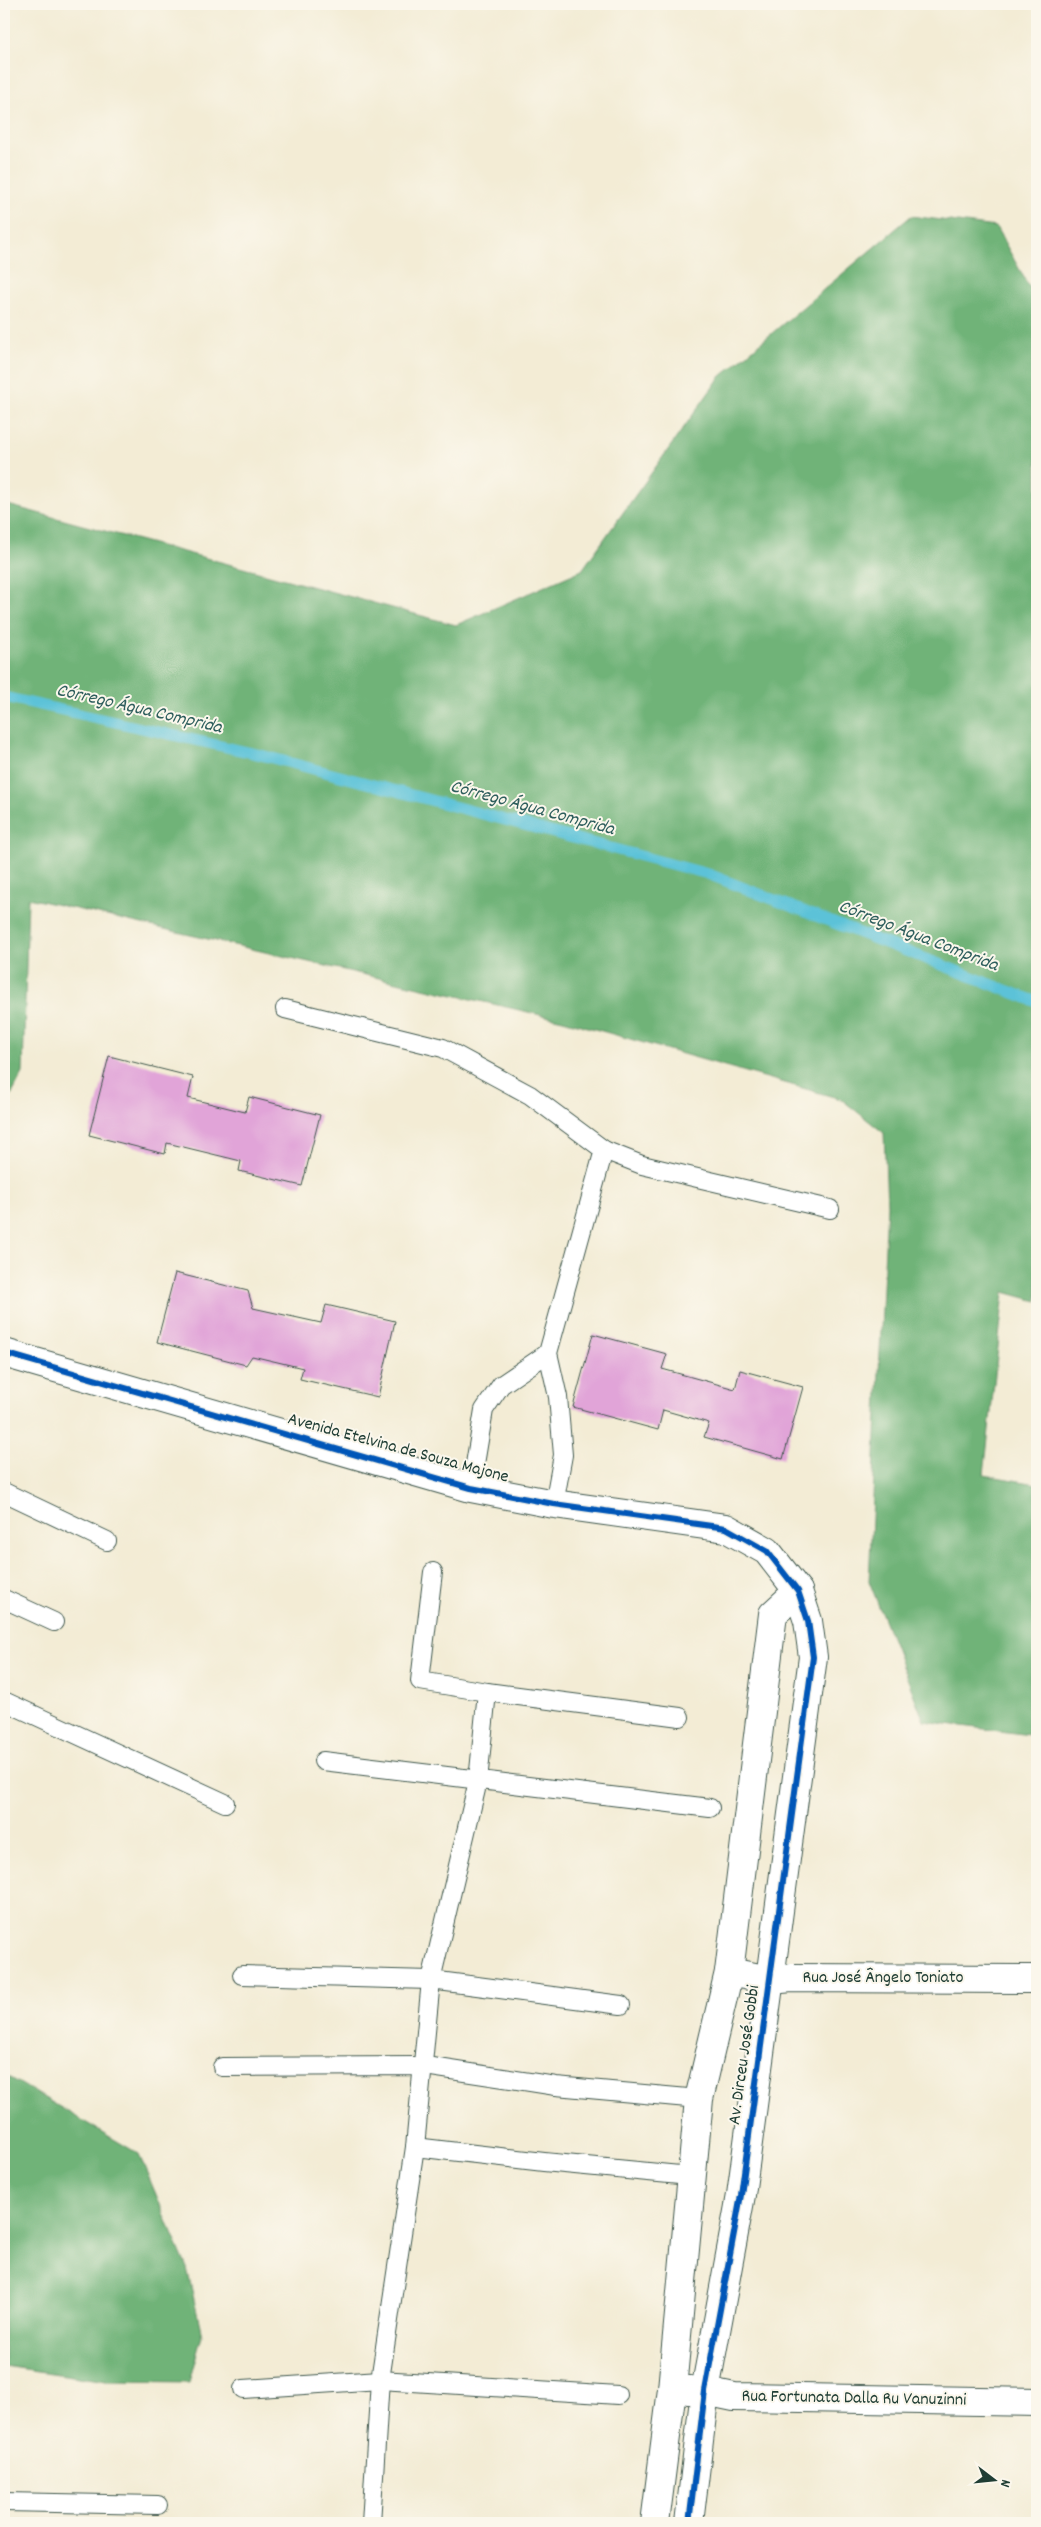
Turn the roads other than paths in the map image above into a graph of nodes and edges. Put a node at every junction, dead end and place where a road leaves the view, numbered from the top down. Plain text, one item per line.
1 (285, 1009) dead end
2 (604, 1150) junction
3 (830, 1209) dead end
4 (4, 1353) edge
5 (548, 1353) junction
6 (471, 1488) junction
7 (4, 1492) edge
8 (554, 1504) junction
9 (107, 1541) dead end
10 (433, 1572) dead end
11 (798, 1591) junction
12 (4, 1600) edge
13 (54, 1622) dead end
14 (487, 1692) junction
15 (4, 1700) edge
16 (680, 1717) dead end
17 (323, 1761) dead end
18 (478, 1781) junction
19 (225, 1803) dead end
20 (710, 1808) dead end
21 (729, 1972) junction
22 (242, 1975) dead end
23 (1037, 1979) edge
24 (431, 1980) junction
25 (770, 1980) junction
26 (621, 2005) dead end
27 (424, 2066) junction
28 (222, 2067) dead end
29 (699, 2099) junction
30 (415, 2146) junction
31 (690, 2176) junction
32 (380, 2380) junction
33 (243, 2389) dead end
34 (672, 2389) junction
35 (706, 2390) junction
36 (618, 2395) dead end
37 (1037, 2402) edge
38 (4, 2502) edge
39 (158, 2505) dead end
40 (371, 2523) edge
41 (655, 2523) edge
42 (689, 2523) edge

1 - 2 lane
2 - 3 lane
2 - 5 lane
4 - 6 street, Avenida Etelvina de Souza Majone
5 - 6 lane
5 - 8 lane
6 - 8 street, Avenida Etelvina de Souza Majone
7 - 9 lane
8 - 11 street, Avenida Etelvina de Souza Majone
10 - 14 lane
11 - 21 street, Av. Dirceu José Gobbi
11 - 25 street, Av. Dirceu José Gobbi
12 - 13 lane
14 - 16 lane
14 - 18 lane
15 - 19 lane
17 - 18 lane
18 - 20 lane
18 - 24 lane
21 - 25 street, Rua José Ângelo Toniato
21 - 29 street, Av. Dirceu José Gobbi
22 - 24 lane
23 - 25 street, Rua José Ângelo Toniato
24 - 26 lane
24 - 27 lane
25 - 35 street, Av. Dirceu José Gobbi
27 - 28 lane
27 - 29 lane
27 - 30 lane
29 - 31 street, Av. Dirceu José Gobbi
30 - 31 lane
30 - 32 lane
31 - 34 street, Av. Dirceu José Gobbi
32 - 33 lane
32 - 36 lane
32 - 40 lane
34 - 35 street, Rua Fortunata Dalla Ru Vanuzinni
34 - 41 street, Av. Dirceu José Gobbi
35 - 37 street, Rua Fortunata Dalla Ru Vanuzinni
35 - 42 street, Av. Dirceu José Gobbi
38 - 39 lane

